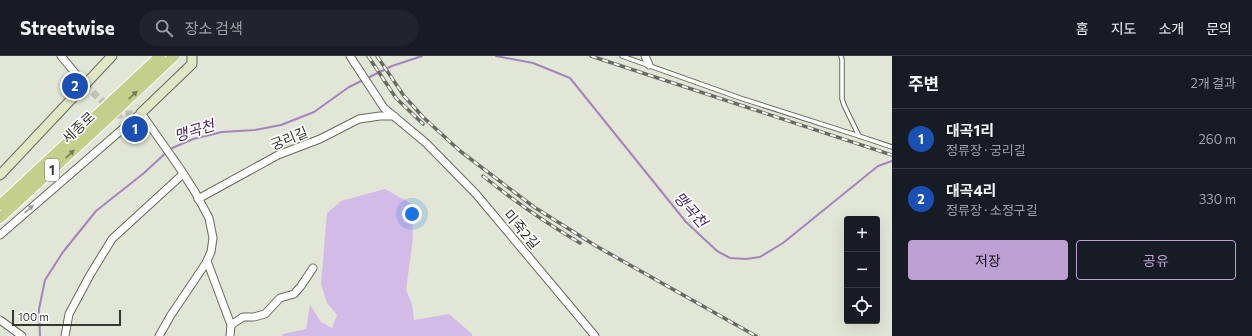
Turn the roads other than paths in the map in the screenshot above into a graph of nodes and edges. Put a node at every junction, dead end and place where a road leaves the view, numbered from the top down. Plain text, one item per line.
1 (61, 56) edge
2 (112, 56) edge
3 (160, 56) edge
4 (174, 56) edge
5 (192, 56) edge
6 (350, 56) edge
7 (622, 56) edge
8 (646, 56) edge
9 (841, 56) edge
10 (649, 65) junction
11 (85, 85) junction
12 (141, 113) junction
13 (394, 116) junction
14 (100, 119) junction
15 (859, 136) junction
16 (892, 147) edge
17 (184, 174) junction
18 (0, 175) edge
19 (198, 199) junction
20 (0, 205) edge
21 (0, 218) edge
22 (0, 235) edge
23 (207, 261) junction
24 (313, 268) dead end
25 (0, 320) edge
26 (232, 325) junction
27 (22, 336) edge
28 (65, 336) edge
29 (160, 336) edge
30 (230, 336) edge
31 (595, 336) edge

1 - 11 street
2 - 11 street
3 - 14 main road, 세종로 / 1, bridge
14 -> 4 main road, 세종로 / 1, bridge
5 - 12 street
6 - 13 street, 미죽2길
7 - 10 lane
8 - 10 street
9 - 15 lane
10 - 15 lane
11 - 18 street
12 - 17 street
22 -> 12 street
13 - 19 street, 궁리길
13 - 31 street, 미죽2길
14 - 20 main road, 세종로 / 1
21 -> 14 main road, 세종로 / 1
15 - 16 lane
17 - 19 street
17 - 28 street
19 - 23 street
23 - 26 street
23 - 29 street
24 - 26 street
25 - 27 street
26 - 30 street

